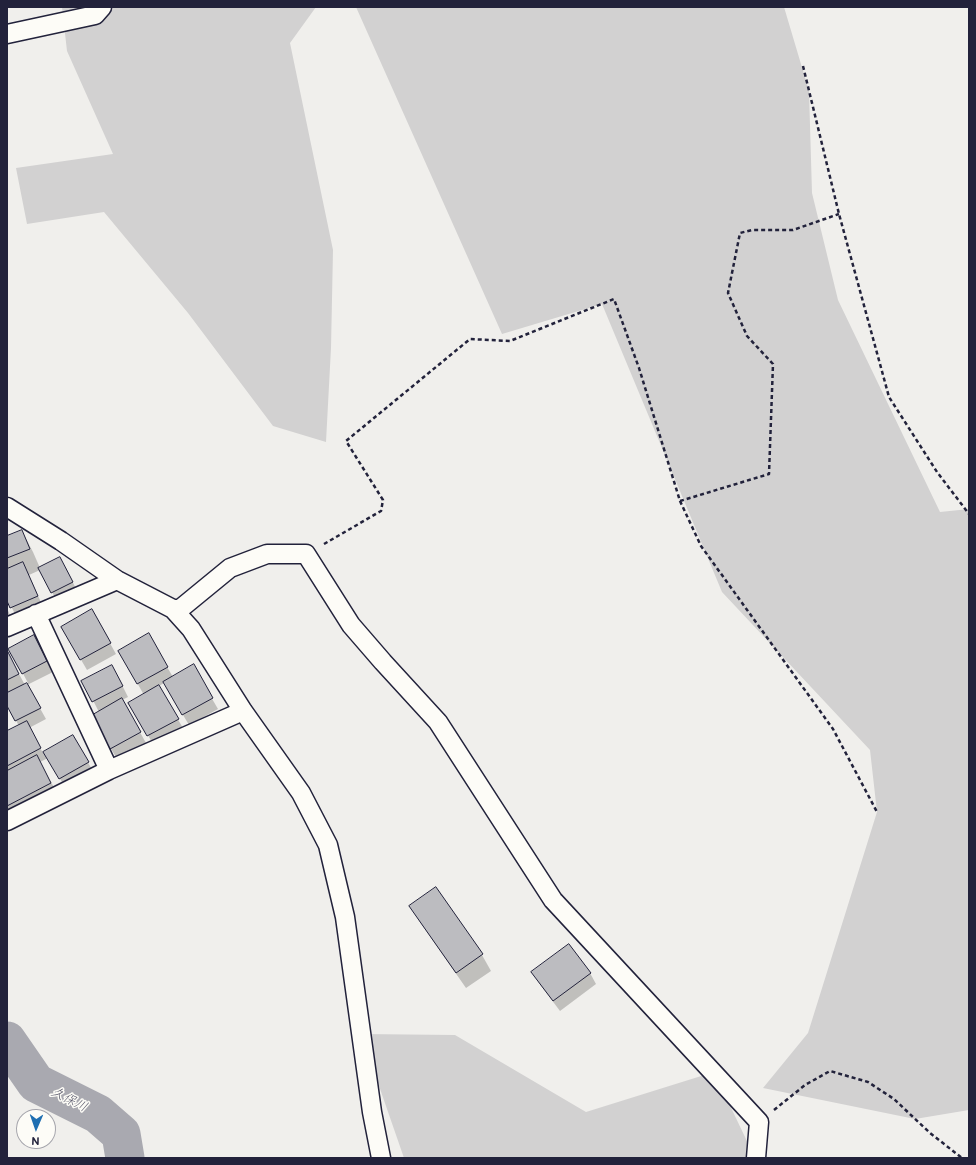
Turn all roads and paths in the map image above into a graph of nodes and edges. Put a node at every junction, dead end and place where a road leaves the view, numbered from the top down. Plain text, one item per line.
1 (102, 7) edge
2 (7, 34) edge
3 (803, 66) dead end
4 (839, 214) junction
5 (680, 501) junction
6 (7, 506) edge
7 (969, 514) edge
8 (306, 554) junction
9 (117, 580) junction
10 (173, 609) junction
11 (36, 614) junction
12 (7, 627) edge
13 (243, 711) junction
14 (109, 770) junction
15 (877, 812) dead end
16 (7, 821) edge
17 (759, 1122) junction
18 (381, 1158) edge
19 (756, 1158) edge
20 (962, 1158) edge

1 - 2 street
3 - 4 path
4 - 5 path
4 - 7 path
5 - 8 path
5 - 15 path
6 - 9 street
8 - 10 street
8 - 17 street
9 - 10 street
9 - 11 street
10 - 13 street
11 - 12 street
11 - 14 street
13 - 14 street
13 - 18 street
14 - 16 street
17 - 19 street
17 - 20 path

